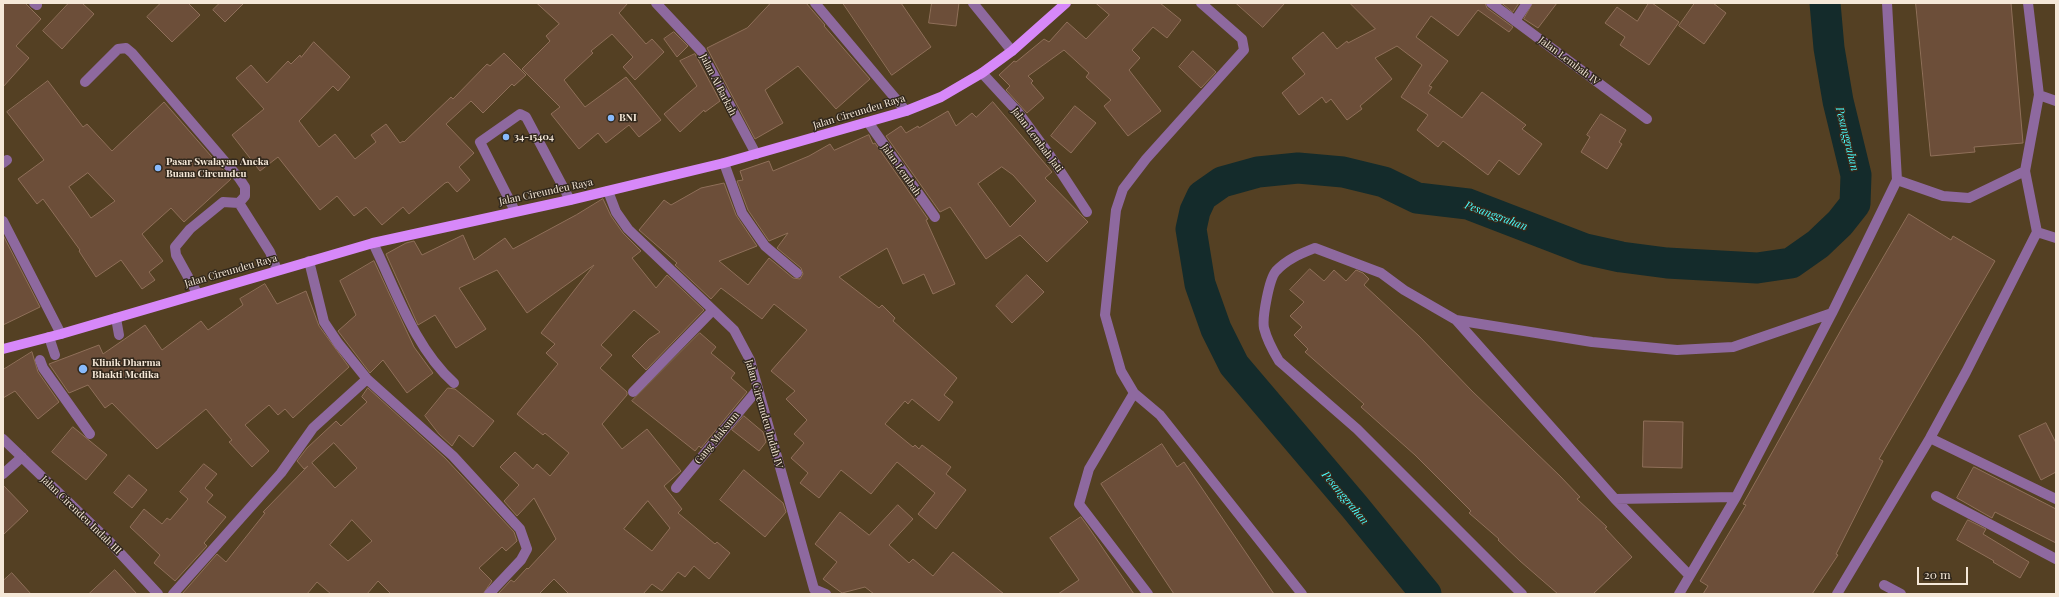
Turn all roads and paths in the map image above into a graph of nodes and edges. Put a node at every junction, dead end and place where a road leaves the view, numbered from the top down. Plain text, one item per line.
1 (656, 3) edge
2 (815, 3) edge
3 (973, 3) edge
4 (1066, 3) edge
5 (1201, 3) edge
6 (1491, 3) edge
7 (1527, 3) edge
8 (1887, 3) edge
9 (2028, 3) edge
10 (1515, 21) junction
11 (1012, 51) junction
12 (982, 73) junction
13 (85, 82) dead end
14 (2039, 95) junction
15 (2056, 101) edge
16 (906, 111) junction
17 (1647, 119) dead end
18 (868, 122) junction
19 (756, 154) junction
20 (724, 163) junction
21 (2025, 171) junction
22 (1897, 180) junction
23 (608, 191) junction
24 (570, 200) junction
25 (239, 203) junction
26 (515, 211) junction
27 (1086, 212) dead end
28 (935, 217) dead end
29 (3, 221) edge
30 (2037, 232) junction
31 (2056, 238) edge
32 (373, 243) junction
33 (309, 261) junction
34 (277, 270) junction
35 (797, 273) dead end
36 (197, 293) junction
37 (713, 310) junction
38 (1832, 313) junction
39 (116, 318) junction
40 (1456, 320) junction
41 (61, 334) junction
42 (119, 335) dead end
43 (49, 337) junction
44 (3, 349) edge
45 (55, 355) dead end
46 (40, 360) dead end
47 (367, 379) junction
48 (454, 383) dead end
49 (758, 389) junction
50 (633, 392) dead end
51 (1134, 392) junction
52 (90, 434) dead end
53 (1930, 438) junction
54 (3, 439) edge
55 (22, 457) junction
56 (3, 474) edge
57 (676, 488) dead end
58 (1936, 496) dead end
59 (1736, 497) junction
60 (1615, 499) junction
61 (2056, 499) edge
62 (2056, 559) edge
63 (1689, 575) junction
64 (1884, 584) dead end
65 (812, 592) edge
66 (158, 594) edge
67 (173, 594) edge
68 (489, 594) edge
69 (826, 594) edge
70 (1148, 594) edge
71 (1302, 594) edge
72 (1522, 594) edge
73 (1679, 594) edge
74 (1837, 594) edge
75 (1901, 594) edge

1 - 19 street, Jalan Al Barkah
2 - 16 street
3 - 11 street
4 - 11 main road, Jalan Cireundeu Raya
5 - 51 street
6 - 10 street, Jalan Lembah IV
7 - 10 street
8 - 22 street
9 - 14 street
10 - 17 street, Jalan Lembah IV
11 - 12 main road, Jalan Cireundeu Raya
12 - 16 main road, Jalan Cireundeu Raya
12 - 27 street, Jalan Lembah Jati
13 - 25 street
14 - 15 street
14 - 21 street
16 - 18 main road, Jalan Cireundeu Raya
18 - 19 main road, Jalan Cireundeu Raya
18 - 28 street, Jalan Lembah
19 - 20 main road, Jalan Cireundeu Raya
20 - 23 main road, Jalan Cireundeu Raya
20 - 35 street
21 - 22 street
21 - 30 street
22 - 38 street
23 - 24 main road, Jalan Cireundeu Raya
23 - 37 street, Jalan Cireundeu Indah IV
24 - 26 main road, Jalan Cireundeu Raya
24 - 26 street
25 - 34 street
25 - 36 street
26 - 32 main road, Jalan Cireundeu Raya
29 - 41 street
30 - 31 street
30 - 53 street
32 - 33 main road, Jalan Cireundeu Raya
32 - 48 street
33 - 34 main road, Jalan Cireundeu Raya
33 - 47 street
34 - 36 main road, Jalan Cireundeu Raya
36 - 39 main road, Jalan Cireundeu Raya
37 - 49 street, Jalan Cireundeu Indah IV
37 - 50 street
38 - 40 street
38 - 59 street
39 - 41 main road, Jalan Cireundeu Raya
39 - 42 street
40 - 60 street
40 - 72 street
41 - 43 main road, Jalan Cireundeu Raya
43 - 44 main road, Jalan Cireundeu Raya
43 - 45 street
46 - 52 street
47 - 67 street
47 - 68 street
49 - 57 street, Gang Maksum
49 - 65 street, Jalan Cireundeu Indah IV
51 - 70 street
51 - 71 street
53 - 61 street
53 - 74 street
54 - 55 street, Jalan Cirendeu Indah III
55 - 56 street
55 - 66 street, Jalan Cirendeu Indah III
58 - 62 street
59 - 60 street
59 - 63 street
60 - 63 street
63 - 73 street
64 - 75 street
65 - 69 street

